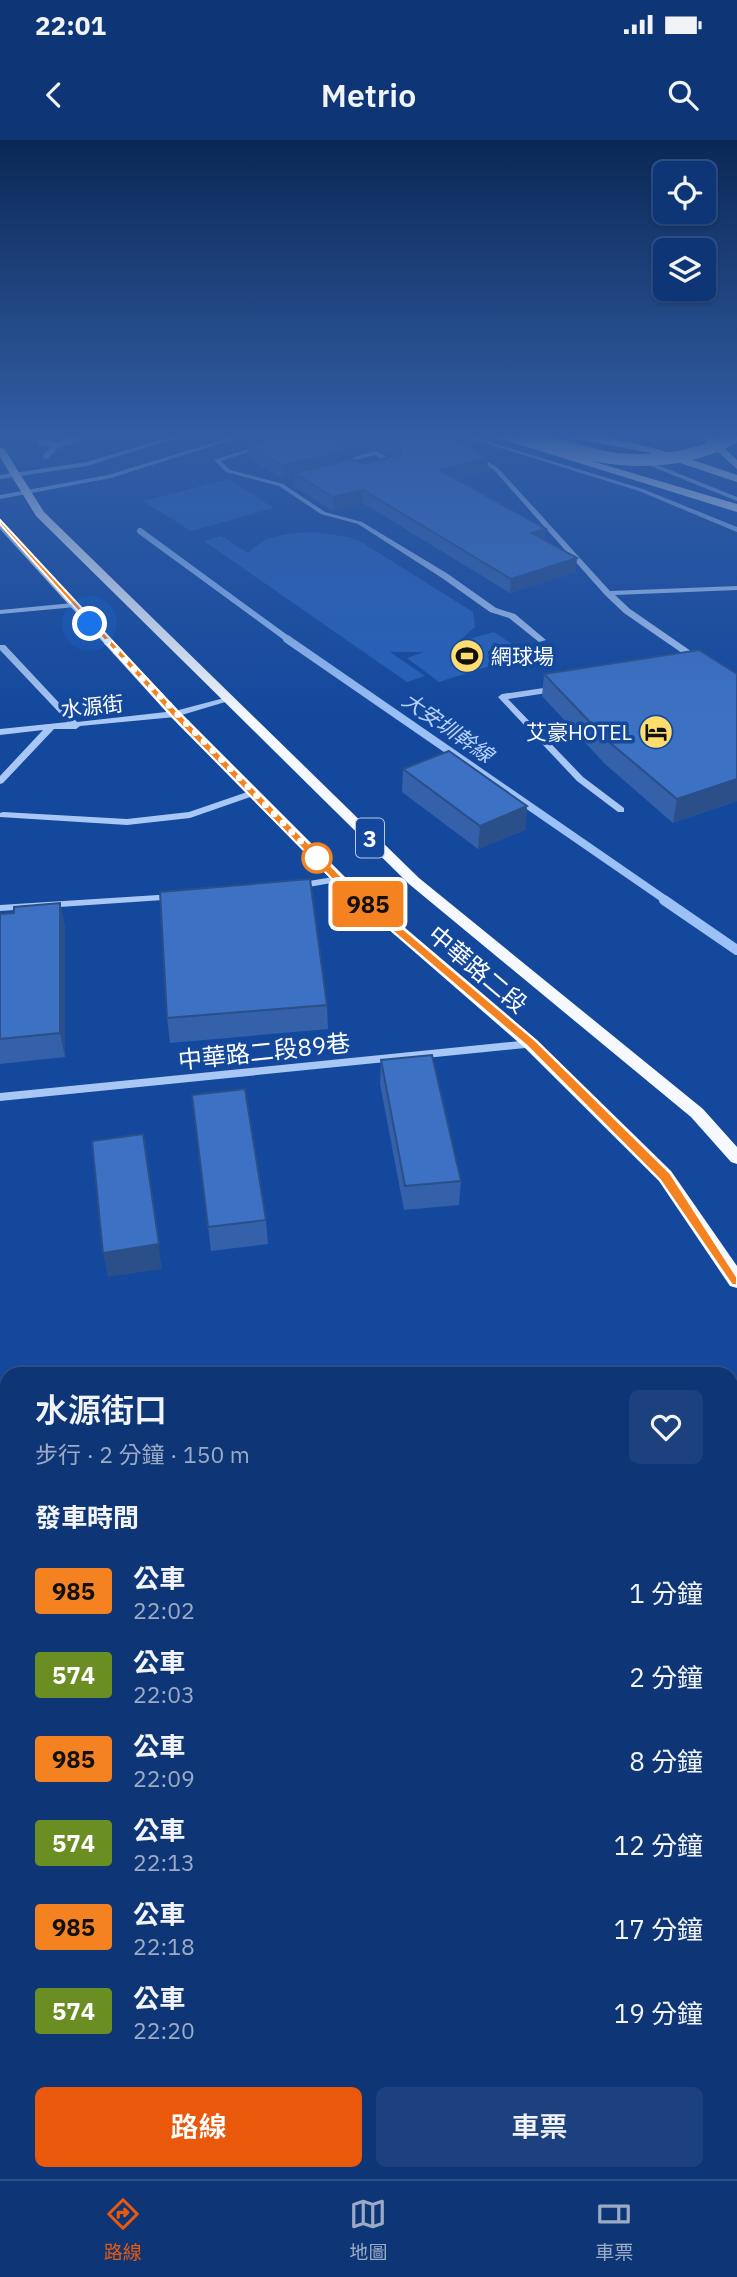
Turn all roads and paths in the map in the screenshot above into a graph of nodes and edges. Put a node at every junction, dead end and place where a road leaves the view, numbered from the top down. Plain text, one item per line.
1 (5, 529) edge
2 (55, 529) edge
3 (370, 529) edge
4 (550, 529) edge
5 (737, 588) edge
6 (608, 593) junction
7 (73, 605) junction
8 (0, 612) edge
9 (542, 640) dead end
10 (2, 647) edge
11 (706, 665) joint
12 (692, 667) edge
13 (570, 687) edge
14 (228, 700) junction
15 (175, 714) junction
16 (76, 726) junction
17 (50, 728) junction
18 (0, 732) edge
19 (0, 781) edge
20 (253, 793) junction
21 (621, 810) dead end
22 (3, 815) dead end
23 (338, 879) junction
24 (278, 888) edge
25 (185, 896) edge
26 (0, 908) edge
27 (531, 1044) junction
28 (0, 1097) edge
29 (737, 1158) edge
30 (737, 1281) edge

1 - 7 main road, 中華路二段 / 3
2 - 14 main road, 中華路二段 / 3
3 - 9 street
4 - 6 street
5 - 6 street
6 - 11 street
7 - 8 street
7 - 15 main road, 中華路二段 / 3
10 - 16 street
11 - 12 street
13 - 21 street
14 - 15 street, 水源街
14 - 29 main road, 中華路二段 / 3
15 - 16 street, 水源街
15 - 20 main road, 中華路二段 / 3
16 - 17 street, 水源街
17 - 18 street, 水源街
17 - 19 street
20 - 22 street
20 - 23 main road, 中華路二段 / 3
23 - 24 street
23 - 27 main road, 中華路二段 / 3
25 - 26 street
27 - 28 street, 中華路二段89巷
27 - 30 main road, 中華路二段 / 3

